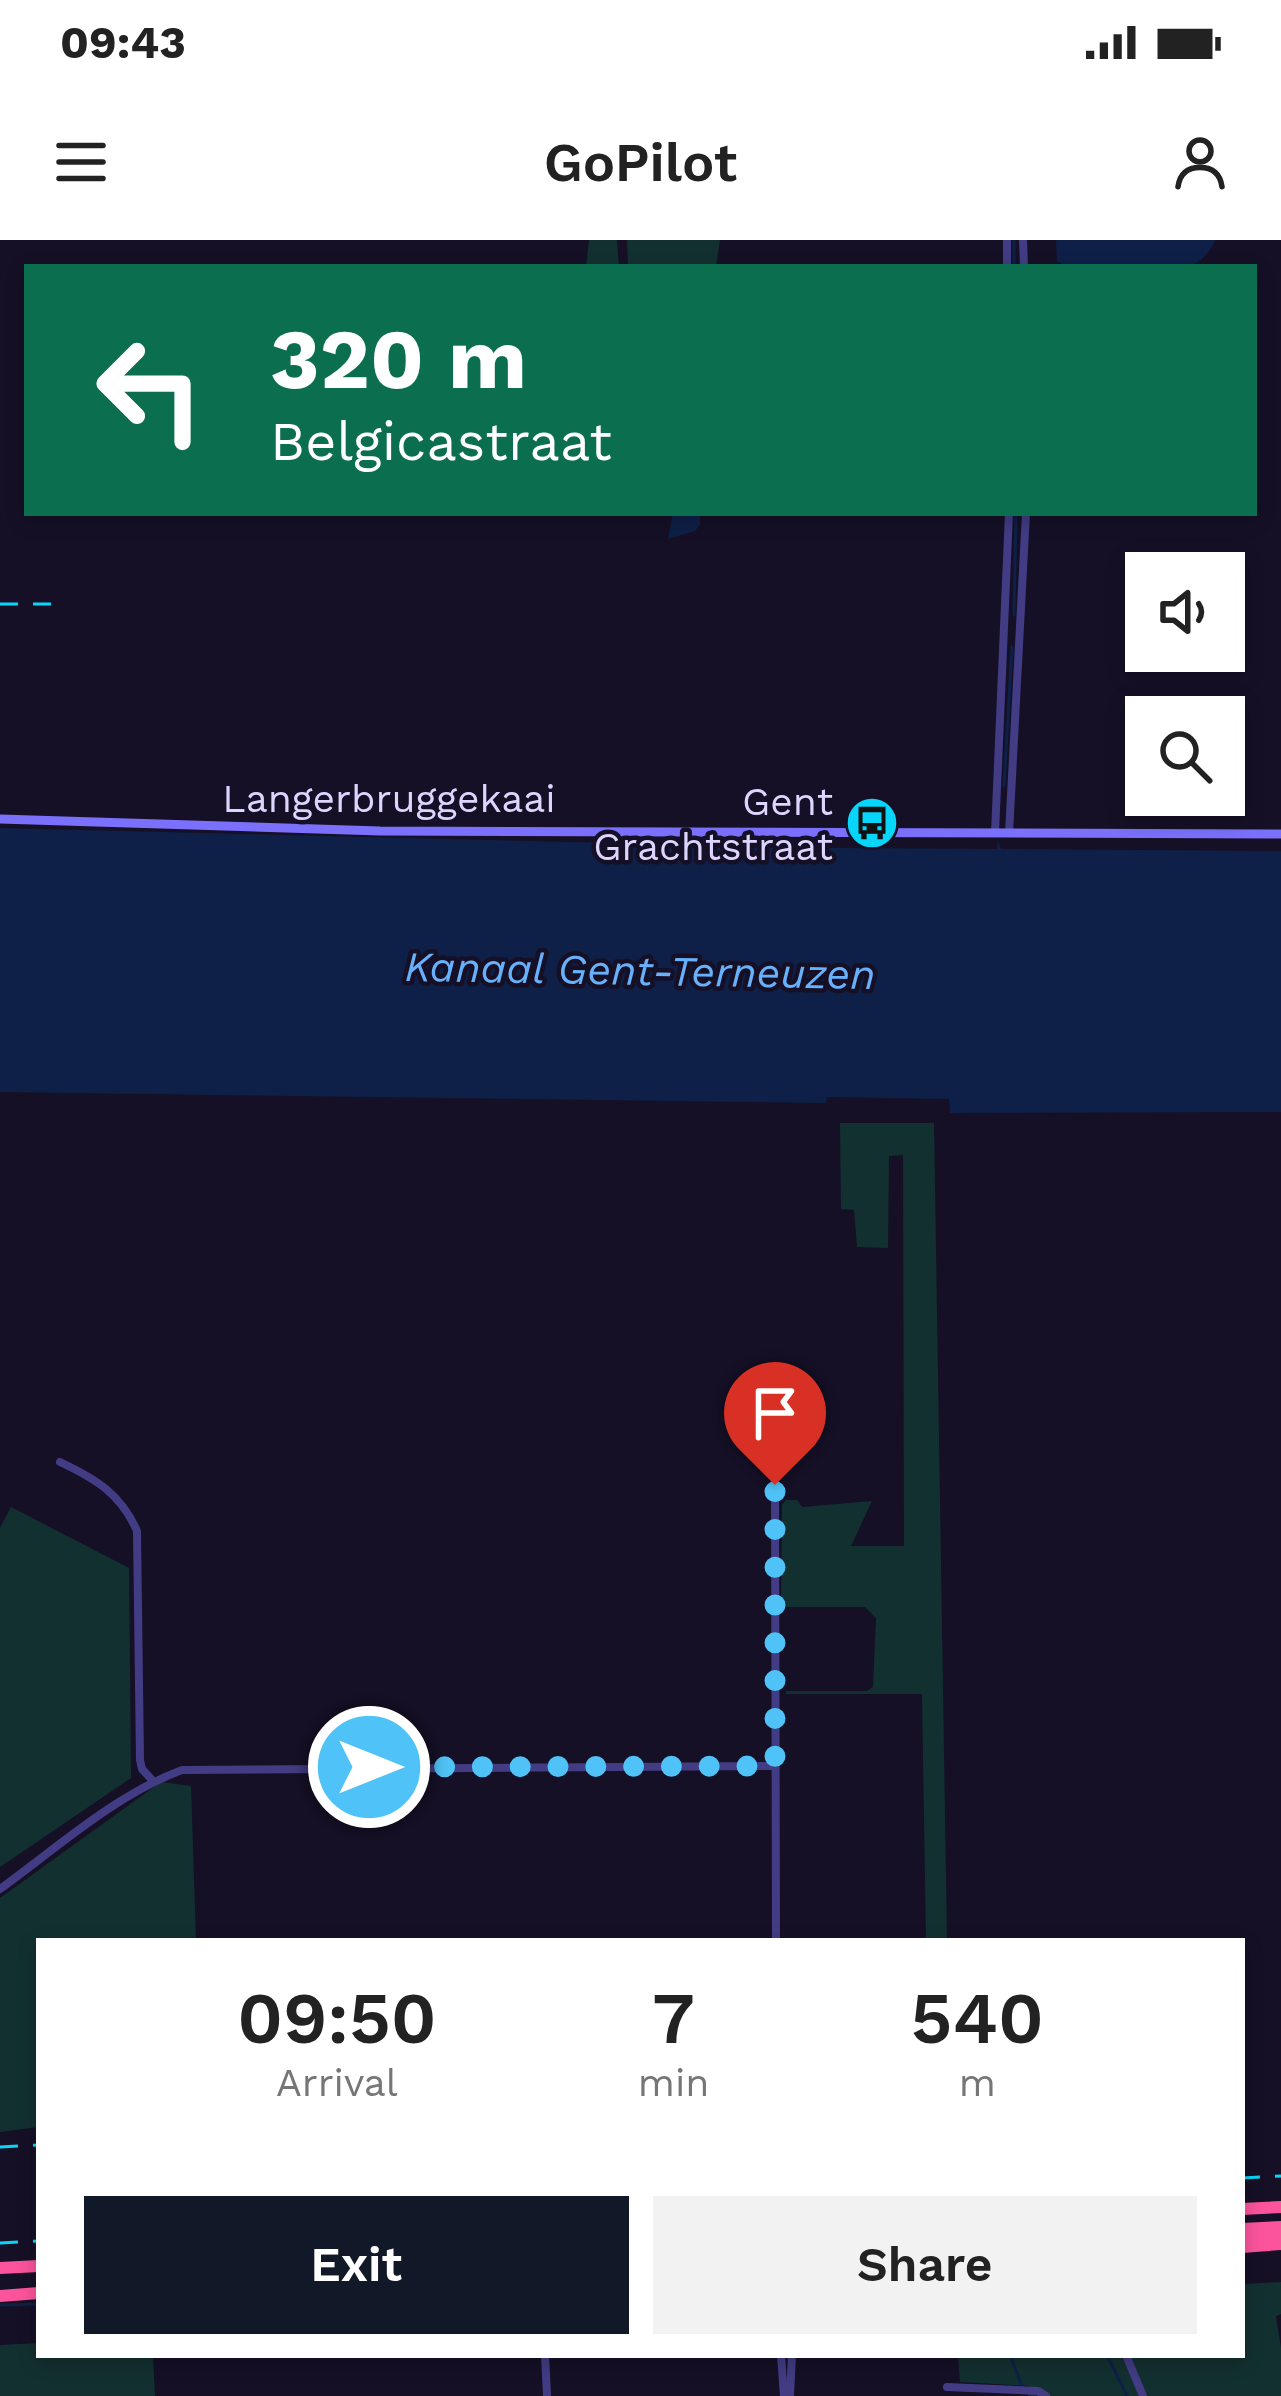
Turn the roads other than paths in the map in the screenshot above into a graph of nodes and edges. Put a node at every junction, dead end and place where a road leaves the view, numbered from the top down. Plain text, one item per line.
1 (1009, 516) edge
2 (1026, 516) edge
3 (0, 820) edge
4 (995, 832) junction
5 (1009, 832) junction
6 (1281, 834) edge
7 (60, 1462) dead end
8 (775, 1485) dead end
9 (775, 1766) junction
10 (152, 1781) junction
11 (0, 1889) edge
12 (776, 1938) edge
13 (1275, 2207) edge
14 (1245, 2208) edge
15 (1245, 2233) edge
16 (1281, 2235) edge
17 (1245, 2246) edge
18 (36, 2266) edge
19 (0, 2268) edge
20 (36, 2289) edge
21 (0, 2292) edge
22 (545, 2358) edge
23 (781, 2358) edge
24 (792, 2358) edge
25 (1127, 2358) edge
26 (947, 2387) dead end
27 (547, 2396) edge
28 (787, 2396) edge
29 (1046, 2396) edge
30 (1143, 2396) edge

1 - 4 street
2 - 5 street
3 - 4 main road, Langerbruggekaai
4 - 5 main road, Langerbruggekaai
5 - 6 main road, Langerbruggekaai
7 - 10 street
8 - 9 street
9 - 10 street
9 - 12 street
10 - 11 street
13 - 14 highway
15 - 16 highway
16 - 17 highway
18 - 19 highway
20 - 21 highway
22 - 27 street
23 - 28 street
24 - 28 street
25 - 30 street
26 - 29 street

